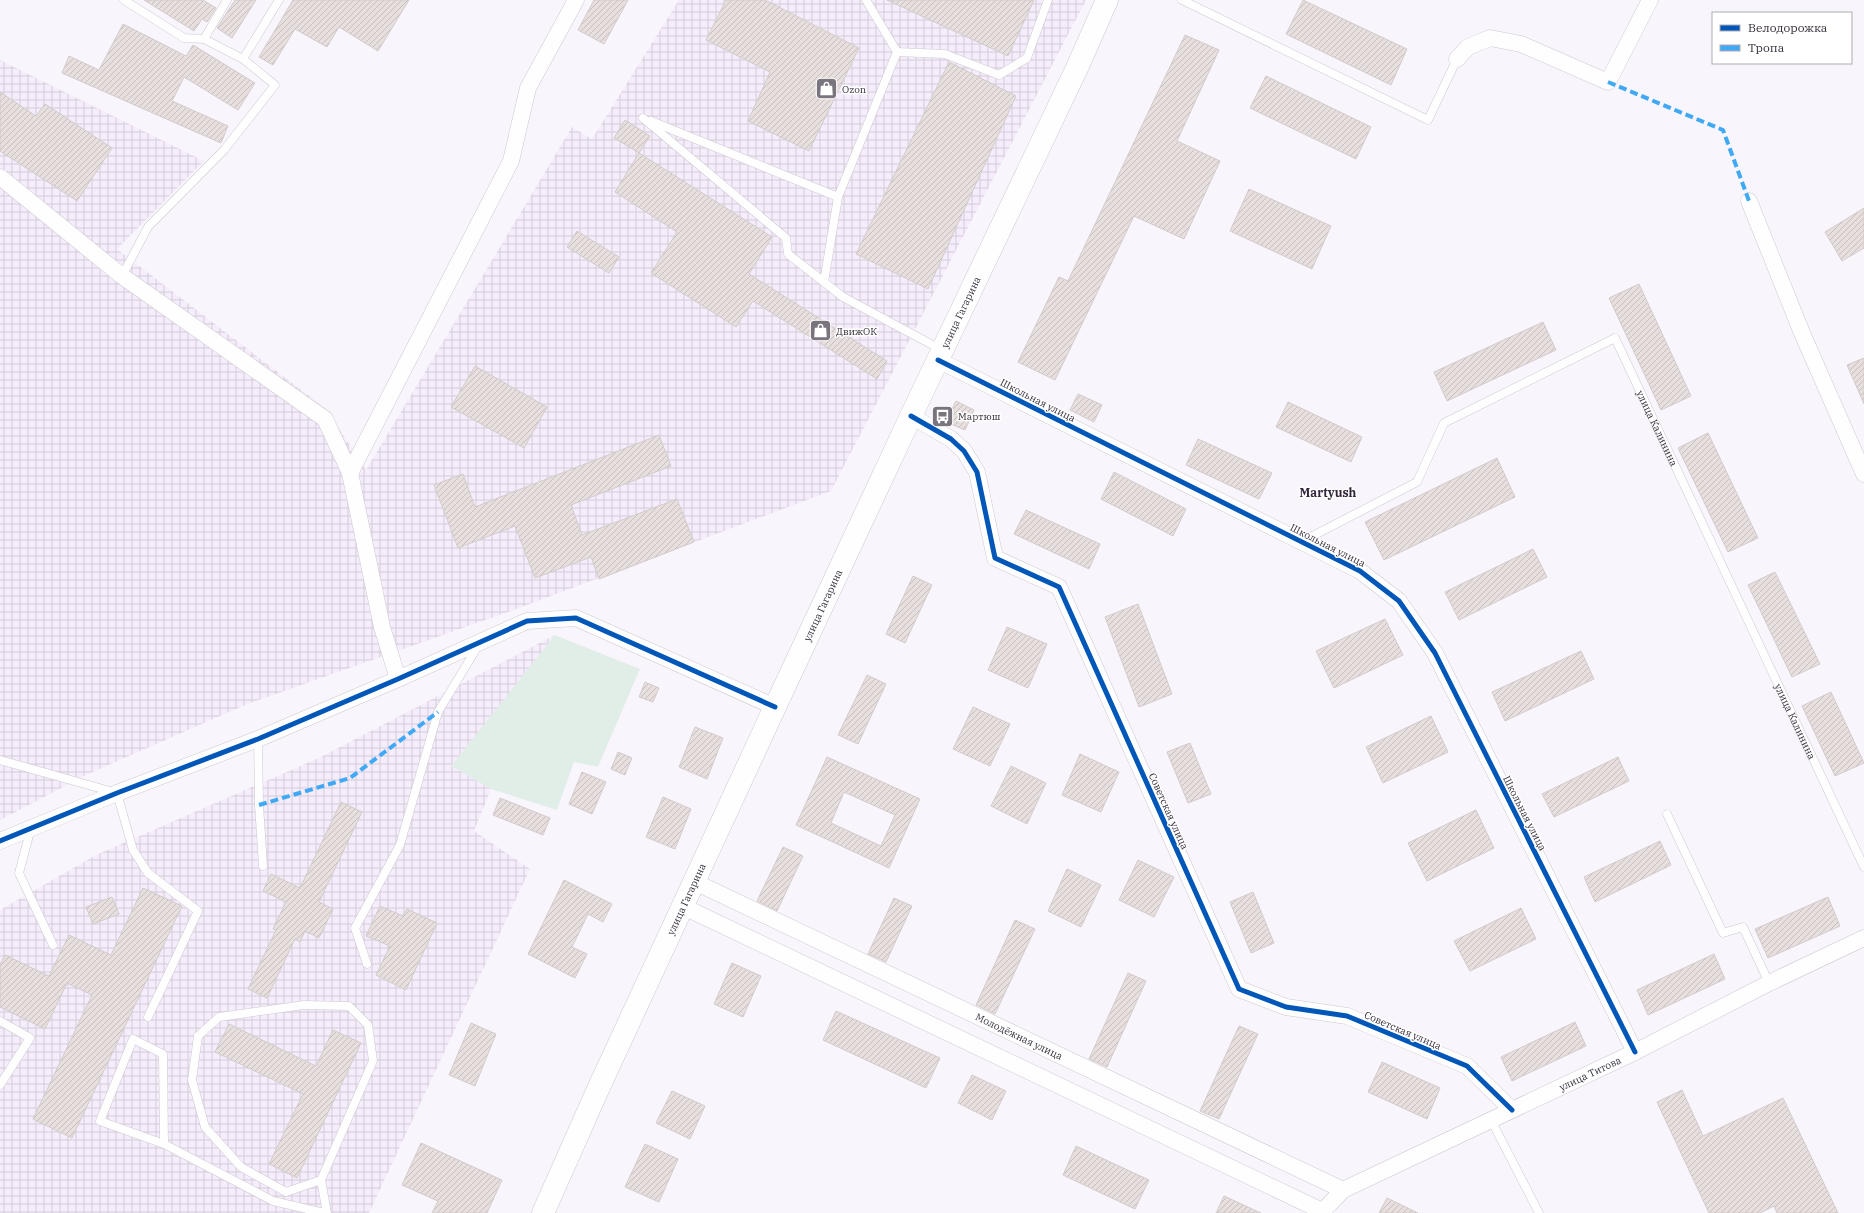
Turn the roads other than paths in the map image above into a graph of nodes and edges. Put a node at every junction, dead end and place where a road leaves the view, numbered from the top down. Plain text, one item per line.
1 (124, 0) edge
2 (226, 0) edge
3 (279, 0) edge
4 (576, 0) edge
5 (866, 0) edge
6 (1048, 0) edge
7 (1107, 0) edge
8 (1182, 0) edge
9 (1650, 0) edge
10 (204, 39) junction
11 (897, 52) junction
12 (243, 59) junction
13 (1457, 60) joint
14 (0, 177) edge
15 (838, 197) junction
16 (1749, 201) dead end
17 (122, 276) junction
18 (824, 282) junction
19 (940, 355) junction
20 (911, 416) junction
21 (350, 473) junction
22 (1864, 474) edge
23 (1302, 542) junction
24 (480, 643) junction
25 (398, 679) junction
26 (775, 708) junction
27 (258, 738) junction
28 (0, 760) edge
29 (117, 793) junction
30 (1667, 814) dead end
31 (31, 827) junction
32 (0, 840) edge
33 (264, 866) dead end
34 (1864, 867) edge
35 (695, 882) junction
36 (684, 907) junction
37 (1864, 938) edge
38 (53, 945) dead end
39 (367, 964) dead end
40 (1768, 983) junction
41 (148, 1017) dead end
42 (0, 1021) edge
43 (1635, 1052) junction
44 (0, 1085) edge
45 (1512, 1110) junction
46 (1491, 1120) junction
47 (164, 1144) junction
48 (322, 1180) junction
49 (1343, 1190) junction
50 (1321, 1212) edge
51 (324, 1213) edge
52 (328, 1213) edge
53 (543, 1213) edge
54 (1539, 1213) edge

1 - 10 lane
2 - 10 lane
3 - 12 lane
4 - 21 street
5 - 11 lane
6 - 11 lane
7 - 19 main road, улица Гагарина
8 - 13 lane
9 - 13 street
10 - 12 lane
11 - 15 lane
12 - 17 lane
14 - 17 street
15 - 18 lane
15 - 18 lane
16 - 22 street
17 - 21 street
18 - 19 lane
19 - 20 main road, улица Гагарина
19 - 23 street, Школьная улица
20 - 26 main road, улица Гагарина
20 - 45 street, Советская улица
21 - 25 street
23 - 34 lane, улица Калинина
23 - 43 street, Школьная улица
24 - 25 street
24 - 26 street
24 - 39 lane
25 - 27 street
26 - 35 main road, улица Гагарина
27 - 29 street
27 - 33 lane
28 - 29 lane
29 - 31 street
29 - 41 lane
30 - 40 lane
31 - 32 street
31 - 38 lane
35 - 36 main road, улица Гагарина
35 - 49 street, Молодёжная улица
36 - 50 street
36 - 53 main road, улица Гагарина
37 - 40 street, улица Титова
40 - 43 street, улица Титова
42 - 44 lane
43 - 45 street, улица Титова
45 - 46 street, улица Титова
46 - 49 street, улица Титова
46 - 54 lane
47 - 47 lane
47 - 51 lane
48 - 48 lane
48 - 52 lane
49 - 50 street, улица Титова

